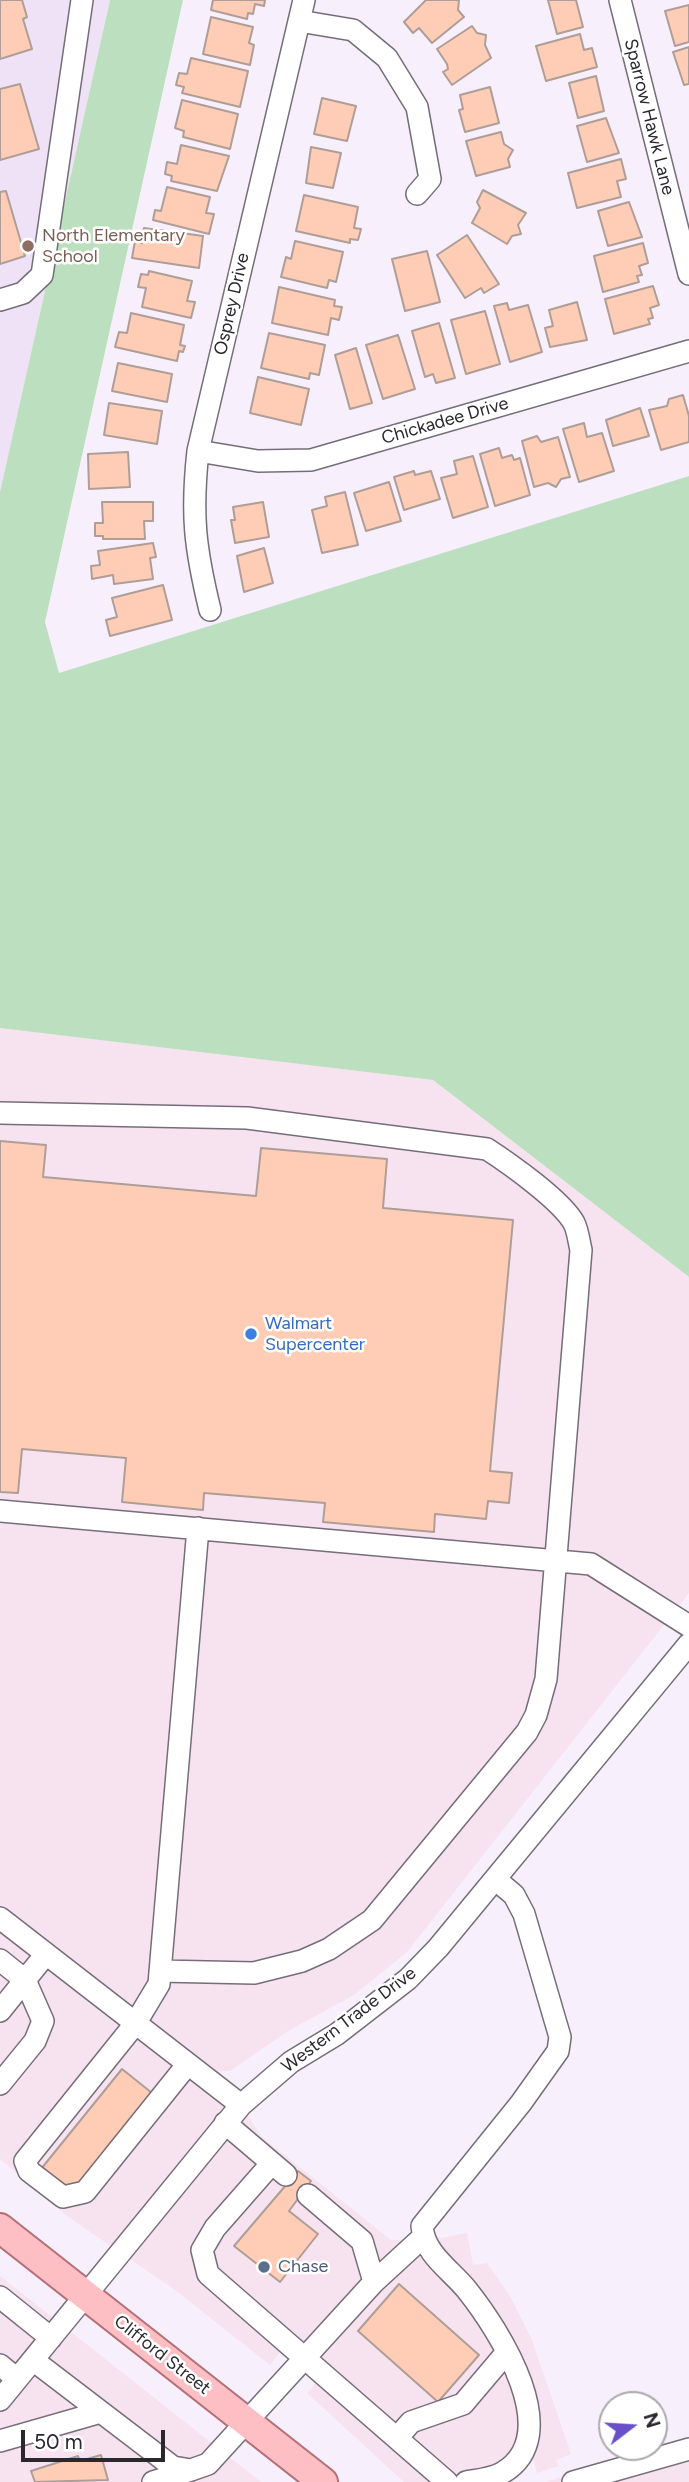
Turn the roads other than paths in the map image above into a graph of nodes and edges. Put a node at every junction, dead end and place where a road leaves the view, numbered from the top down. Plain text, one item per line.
1 (82, 0) edge
2 (620, 0) edge
3 (301, 10) edge
4 (417, 194) dead end
5 (689, 274) edge
6 (0, 300) edge
7 (689, 351) edge
8 (198, 451) junction
9 (210, 610) dead end
10 (0, 1113) edge
11 (0, 1511) edge
12 (198, 1528) junction
13 (554, 1561) junction
14 (689, 1626) edge
15 (689, 1644) edge
16 (495, 1879) junction
17 (0, 1918) edge
18 (46, 1954) junction
19 (0, 1960) edge
20 (160, 1971) junction
21 (25, 1980) junction
22 (0, 2011) edge
23 (135, 2024) junction
24 (187, 2064) junction
25 (0, 2084) edge
26 (241, 2105) junction
27 (225, 2123) junction
28 (309, 2195) dead end
29 (0, 2228) edge
30 (423, 2236) junction
31 (374, 2282) junction
32 (86, 2295) junction
33 (0, 2297) edge
34 (51, 2338) junction
35 (507, 2352) junction
36 (306, 2358) junction
37 (33, 2360) junction
38 (0, 2365) edge
39 (17, 2379) junction
40 (0, 2400) edge
41 (101, 2412) junction
42 (246, 2421) junction
43 (397, 2438) junction
44 (0, 2441) edge
45 (689, 2449) edge
46 (191, 2470) junction
47 (153, 2482) edge
48 (323, 2482) edge
49 (447, 2482) edge
50 (466, 2482) edge
51 (573, 2482) edge

1 - 6 street
2 - 5 street, Sparrow Hawk Lane
3 - 4 street
3 - 8 street, Osprey Drive
7 - 8 street, Chickadee Drive
8 - 9 street, Osprey Drive
10 - 13 street
11 - 12 street
12 - 13 street
12 - 20 street
13 - 14 street
13 - 20 street
15 - 16 street, Western Trade Drive
16 - 26 street, Western Trade Drive
16 - 30 street
17 - 18 street
18 - 21 street
18 - 23 street
19 - 21 street
20 - 23 street
21 - 22 street
21 - 25 street
23 - 24 street
23 - 24 street
24 - 26 street
26 - 27 street, Western Trade Drive
27 - 32 street, Western Trade Drive
27 - 36 street
28 - 31 street
29 - 32 main road, Clifford Street
30 - 31 street
30 - 35 street
31 - 36 street
32 - 34 street, Western Trade Drive
32 - 42 main road, Clifford Street
33 - 34 street
34 - 37 street, Western Trade Drive
35 - 43 street
35 - 50 street
36 - 42 street
36 - 43 street
37 - 39 street, Western Trade Drive
37 - 41 street
38 - 39 street
39 - 40 street, Western Trade Drive
41 - 44 street
41 - 46 street
42 - 46 street
42 - 48 main road, Clifford Street
43 - 49 street
45 - 51 street
46 - 47 street

